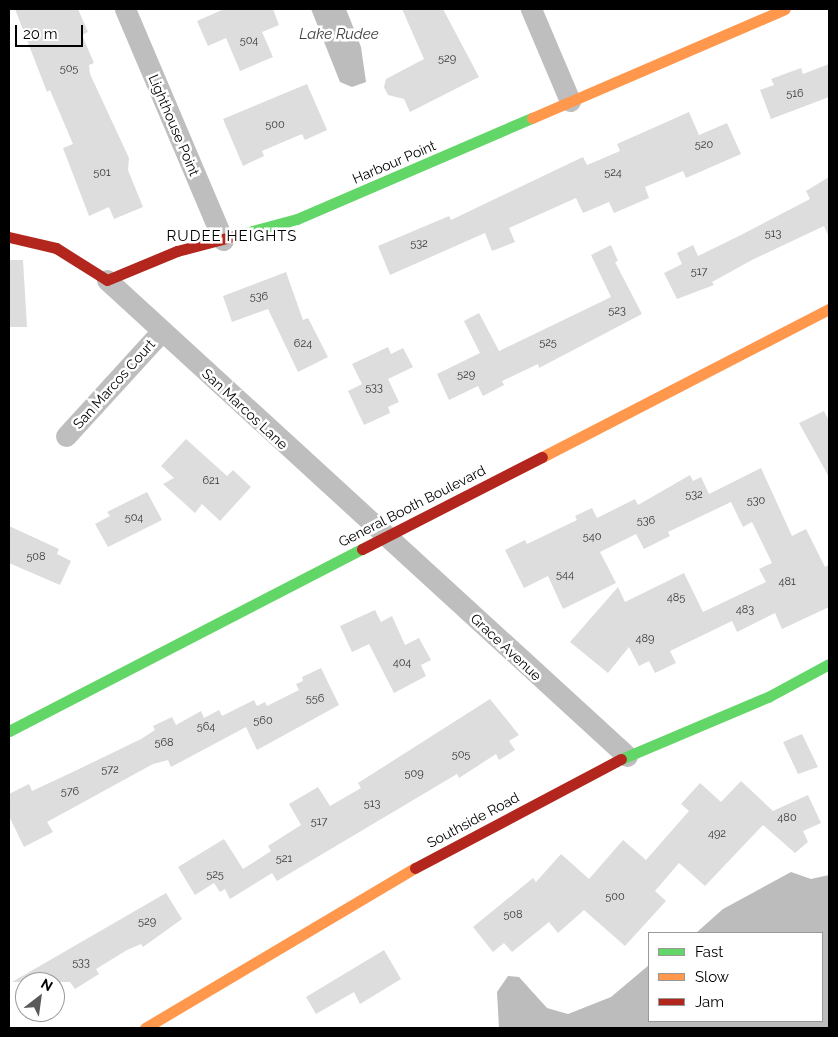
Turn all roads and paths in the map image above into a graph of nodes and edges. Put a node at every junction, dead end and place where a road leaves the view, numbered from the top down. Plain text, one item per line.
1 (125, 9) edge
2 (531, 9) edge
3 (785, 9) edge
4 (570, 101) junction
5 (9, 237) edge
6 (223, 240) junction
7 (107, 280) junction
8 (829, 309) edge
9 (162, 331) junction
10 (66, 436) dead end
11 (386, 535) junction
12 (829, 664) edge
13 (9, 731) edge
14 (627, 756) junction
15 (145, 1028) edge

1 - 6 street, Lighthouse Point
2 - 4 street
3 - 4 main road, Harbour Point
4 - 6 main road, Harbour Point
5 - 7 main road
6 - 7 main road, Harbour Point
7 - 9 street, San Marcos Lane
8 - 11 main road, General Booth Boulevard
9 - 10 street, San Marcos Court
9 - 11 street, San Marcos Lane
11 - 13 main road, General Booth Boulevard
11 - 14 street, Grace Avenue
12 - 14 main road, Southside Road
14 - 15 main road, Southside Road

